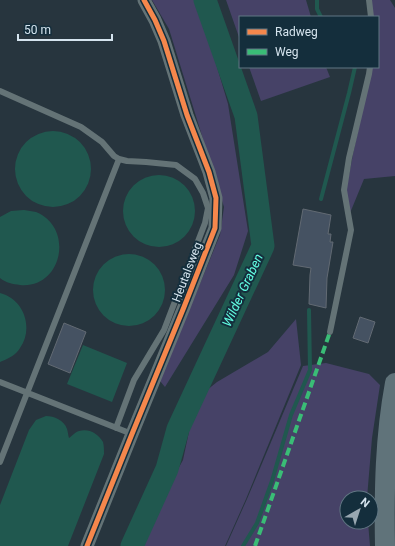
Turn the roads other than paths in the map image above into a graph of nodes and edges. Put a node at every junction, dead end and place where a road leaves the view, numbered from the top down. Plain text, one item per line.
1 (144, 0) edge
2 (369, 0) edge
3 (371, 16) edge
4 (370, 68) edge
5 (0, 93) edge
6 (119, 159) junction
7 (330, 332) dead end
8 (0, 382) edge
9 (395, 383) edge
10 (27, 392) junction
11 (392, 417) edge
12 (116, 428) junction
13 (132, 434) junction
14 (0, 462) edge
15 (87, 546) edge
16 (385, 546) edge

1 - 13 street, Heutalsweg
2 - 3 lane
4 - 7 lane
5 - 6 lane
6 - 10 lane
6 - 12 lane
8 - 10 lane
9 - 11 main road
10 - 12 lane
10 - 14 lane
11 - 16 main road
12 - 13 lane
13 - 15 street, Heutalsweg

